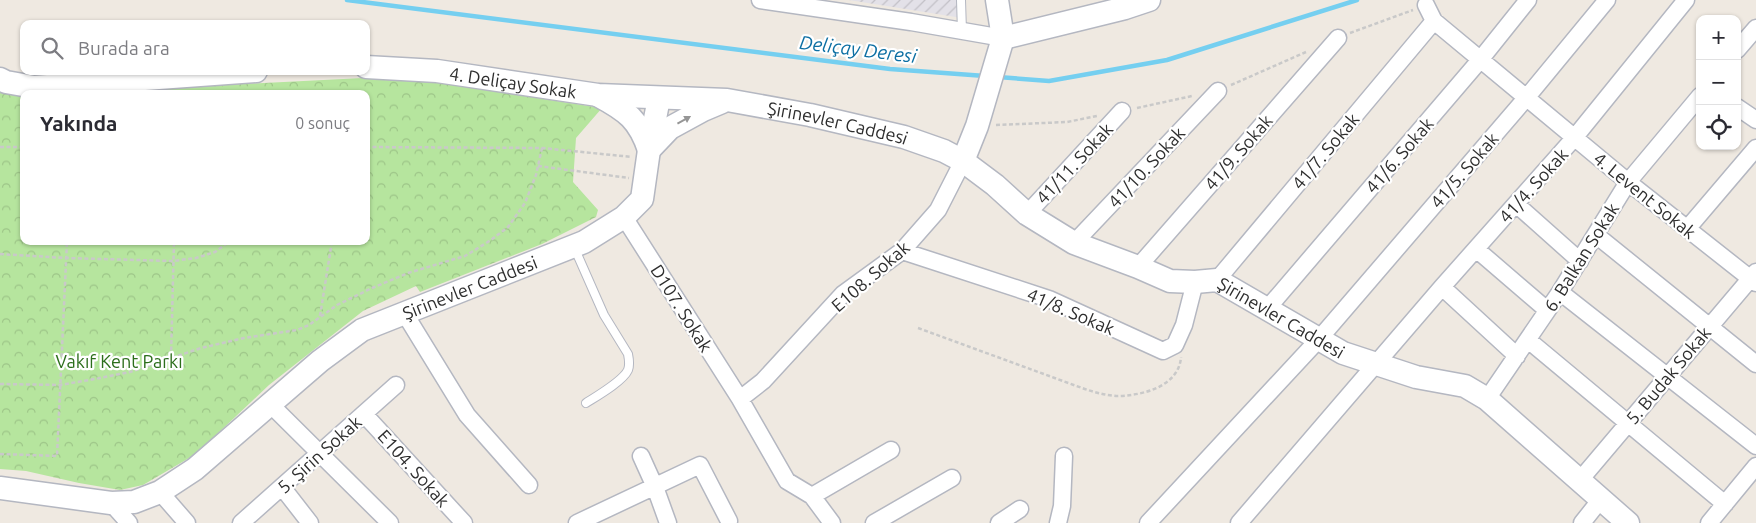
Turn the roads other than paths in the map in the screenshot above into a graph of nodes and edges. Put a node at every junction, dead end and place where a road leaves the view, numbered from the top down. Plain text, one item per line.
1 (760, 0) edge
2 (961, 0) edge
3 (997, 0) edge
4 (1149, 0) edge
5 (1528, 0) edge
6 (1607, 0) edge
7 (1686, 0) edge
8 (1426, 5) dead end
9 (1434, 21) junction
10 (1756, 28) edge
11 (962, 31) junction
12 (1338, 38) dead end
13 (1001, 43) junction
14 (1741, 45) edge
15 (1480, 60) junction
16 (370, 67) edge
17 (200, 75) edge
18 (0, 79) edge
19 (1218, 90) dead end
20 (598, 95) junction
21 (1527, 97) junction
22 (659, 98) junction
23 (727, 100) junction
24 (1696, 101) edge
25 (1741, 110) edge
26 (1122, 111) dead end
27 (1756, 120) edge
28 (1575, 137) junction
29 (1756, 148) edge
30 (963, 161) junction
31 (648, 163) junction
32 (1628, 182) junction
33 (1516, 204) junction
34 (1026, 214) junction
35 (624, 217) junction
36 (1687, 229) junction
37 (1596, 235) junction
38 (1074, 243) junction
39 (573, 246) junction
40 (1476, 249) junction
41 (902, 251) junction
42 (1580, 261) junction
43 (1138, 266) junction
44 (1754, 278) edge
45 (1206, 281) junction
46 (1442, 287) junction
47 (1560, 292) junction
48 (1267, 309) junction
49 (1548, 310) junction
50 (404, 314) junction
51 (1709, 326) junction
52 (1319, 339) junction
53 (1528, 340) junction
54 (1517, 356) junction
55 (1375, 364) junction
56 (1756, 364) edge
57 (1668, 376) junction
58 (396, 385) dead end
59 (1487, 399) junction
60 (740, 400) junction
61 (270, 404) junction
62 (586, 404) dead end
63 (364, 414) junction
64 (1627, 423) junction
65 (1756, 446) edge
66 (891, 450) dead end
67 (320, 453) junction
68 (641, 456) dead end
69 (1064, 456) dead end
70 (1756, 466) edge
71 (952, 478) dead end
72 (1580, 480) junction
73 (529, 485) dead end
74 (282, 487) junction
75 (655, 487) junction
76 (0, 488) edge
77 (160, 492) junction
78 (812, 496) junction
79 (1601, 499) junction
80 (111, 503) junction
81 (1724, 504) junction
82 (1020, 510) dead end
83 (728, 522) edge
84 (129, 523) edge
85 (187, 523) edge
86 (242, 523) edge
87 (310, 523) edge
88 (390, 523) edge
89 (464, 523) edge
90 (577, 523) edge
91 (668, 523) edge
92 (832, 523) edge
93 (874, 523) edge
94 (999, 523) edge
95 (1058, 523) edge
96 (1148, 523) edge
97 (1239, 523) edge
98 (1582, 523) edge
99 (1628, 523) edge
100 (1709, 523) edge

1 - 11 street
2 - 11 lane
3 - 13 main road
4 - 13 main road
5 - 15 street, 41/6. Sokak
6 - 21 street, 41/5. Sokak
7 - 28 street, 41/4. Sokak
8 - 9 street, 4. Levent Sokak
9 - 15 street, 4. Levent Sokak
9 - 45 street, 41/7. Sokak
10 - 14 street
11 - 13 street
12 - 43 street, 41/9. Sokak
13 - 30 main road
15 - 21 street, 4. Levent Sokak
15 - 48 street, 41/6. Sokak
16 - 20 main road, 4. Deliçay Sokak
17 - 18 main road
19 - 38 street, 41/10. Sokak
20 - 22 main road, 4. Deliçay Sokak
20 - 31 main road
21 - 28 street, 4. Levent Sokak
21 - 52 street, 41/5. Sokak
22 - 23 main road, Şirinevler Caddesi
22 - 31 main road, Şirinevler Caddesi
23 - 30 main road, Şirinevler Caddesi
31 -> 23 main road
24 - 32 street, 6. Balkan Sokak
25 - 27 street
26 - 34 street, 41/11. Sokak
28 - 32 street, 4. Levent Sokak
28 - 33 street, 41/4. Sokak
29 - 36 street
30 - 34 main road, Şirinevler Caddesi
30 - 41 street, E108. Sokak
31 - 35 main road, Şirinevler Caddesi
32 - 36 street, 4. Levent Sokak
32 - 37 street, 6. Balkan Sokak
33 - 40 street, 41/4. Sokak
33 - 42 street
34 - 38 main road, Şirinevler Caddesi
35 - 39 main road, Şirinevler Caddesi
35 - 60 street, D107. Sokak
36 - 44 street, 4. Levent Sokak
37 - 42 street, 6. Balkan Sokak
37 - 51 street
38 - 43 main road, Şirinevler Caddesi
39 - 50 main road, Şirinevler Caddesi
39 - 62 lane
40 - 46 street, 41/4. Sokak
40 - 49 street
41 - 45 street, 41/8. Sokak
41 - 60 street, E108. Sokak
42 - 47 street, 6. Balkan Sokak
43 - 45 main road, Şirinevler Caddesi
44 - 51 street, 5. Budak Sokak
45 - 48 main road, Şirinevler Caddesi
46 - 54 street
46 - 55 street, 41/4. Sokak
47 - 49 street, 6. Balkan Sokak
47 - 57 street
48 - 52 main road, Şirinevler Caddesi
49 - 53 street, 6. Balkan Sokak
50 - 61 main road, Şirinevler Caddesi
50 - 73 street
51 - 56 street
51 - 57 street, 5. Budak Sokak
52 - 55 main road, Şirinevler Caddesi
52 - 96 street, 41/5. Sokak
53 - 54 street, 6. Balkan Sokak
53 - 64 street
54 - 59 street, 6. Balkan Sokak
55 - 59 main road, Şirinevler Caddesi
55 - 97 street, 41/4. Sokak
57 - 64 street, 5. Budak Sokak
57 - 65 street
58 - 63 street, 5. Şirin Sokak
59 - 72 main road, Şirinevler Caddesi
60 - 78 street, D107. Sokak
61 - 67 street
61 - 77 main road, Şirinevler Caddesi
63 - 67 street, 5. Şirin Sokak
63 - 89 street, E104. Sokak
64 - 72 street, 5. Budak Sokak
64 - 81 street
66 - 78 street
67 - 74 street, 5. Şirin Sokak
67 - 88 street
68 - 75 street
69 - 95 street
70 - 81 street
71 - 93 street
72 - 79 main road, Şirinevler Caddesi
74 - 86 street, 5. Şirin Sokak
74 - 87 street
75 - 83 street
75 - 90 street
75 - 91 street
76 - 80 main road, Şirinevler Caddesi
77 - 80 main road, Şirinevler Caddesi
77 - 85 street
78 - 92 street
79 - 98 street
79 - 99 main road, Şirinevler Caddesi
80 - 84 street
81 - 100 street
82 - 94 street

